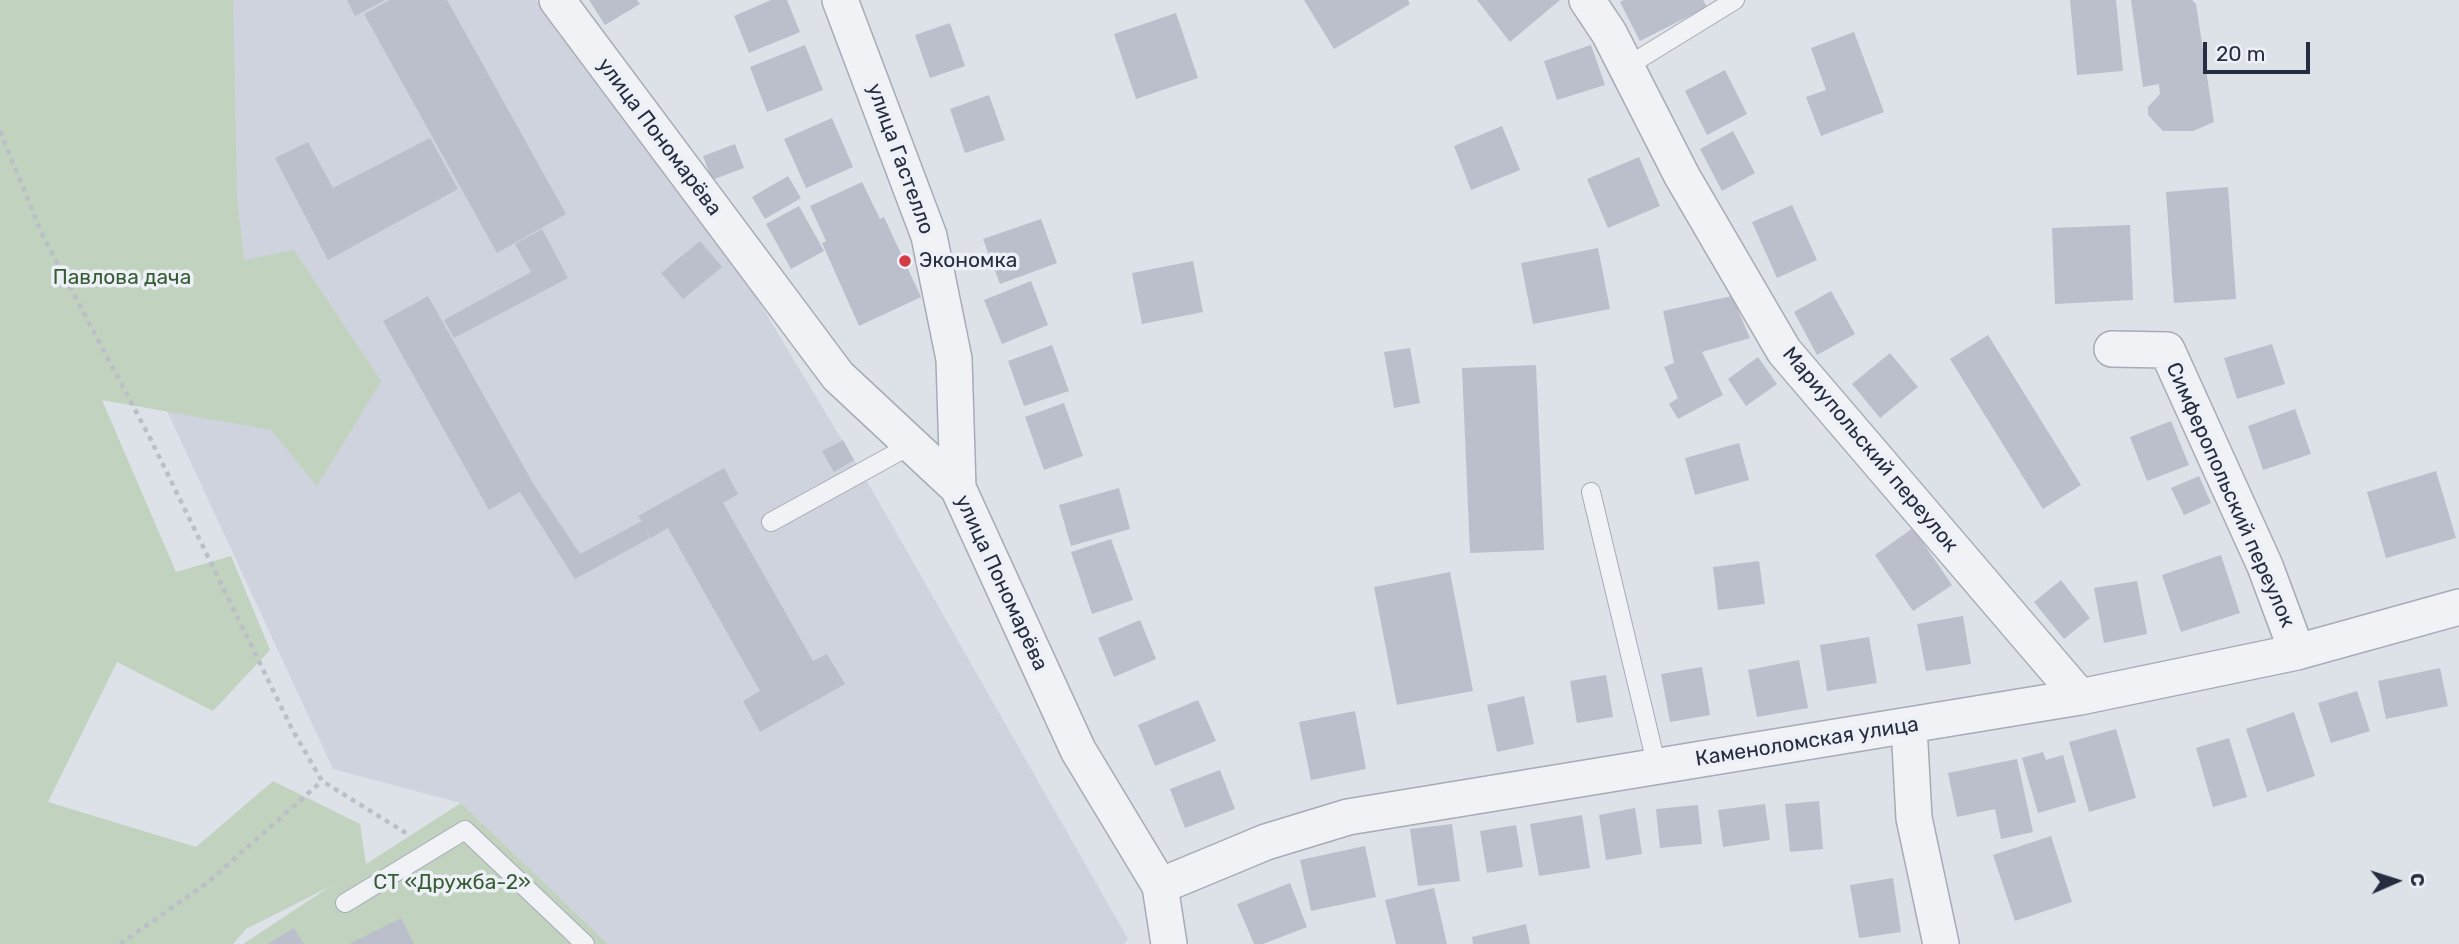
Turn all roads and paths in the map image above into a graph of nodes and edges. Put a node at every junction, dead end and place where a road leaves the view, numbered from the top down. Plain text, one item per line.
1 (557, 0) edge
2 (840, 0) edge
3 (1587, 0) edge
4 (1735, 0) edge
5 (1626, 67) junction
6 (0, 131) edge
7 (2112, 349) dead end
8 (911, 445) junction
9 (958, 488) junction
10 (1591, 492) dead end
11 (771, 522) dead end
12 (2459, 607) edge
13 (2297, 652) junction
14 (2080, 697) junction
15 (1909, 726) junction
16 (1657, 767) junction
17 (322, 781) junction
18 (433, 849) junction
19 (1160, 886) junction
20 (345, 903) dead end
21 (120, 944) edge
22 (585, 944) edge
23 (1170, 944) edge
24 (1941, 944) edge

1 - 8 street, улица Пономарёва
2 - 9 street, улица Гастелло
3 - 5 street, Мариупольский переулок
4 - 5 lane
5 - 14 street, Мариупольский переулок
6 - 17 path
7 - 13 street, Симферопольский переулок
8 - 9 street, улица Пономарёва
8 - 11 lane
9 - 19 street, улица Пономарёва
10 - 16 lane
12 - 13 street, Каменоломская улица
13 - 14 street, Каменоломская улица
14 - 15 street, Каменоломская улица
15 - 16 street, Каменоломская улица
15 - 24 street
16 - 19 street, Каменоломская улица
17 - 18 path
17 - 21 path
18 - 20 lane
18 - 22 lane
19 - 23 street, улица Пономарёва

